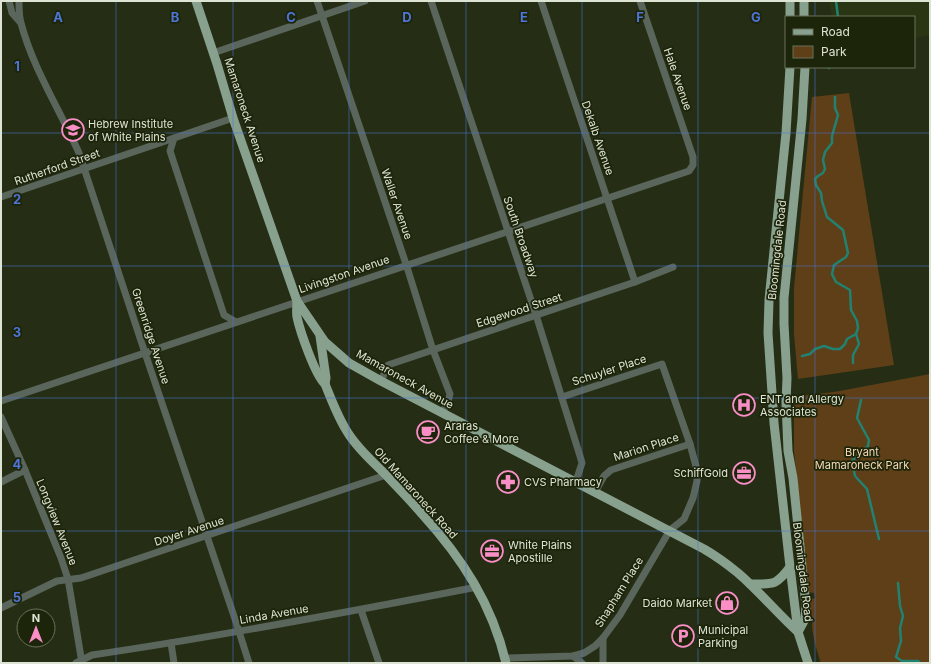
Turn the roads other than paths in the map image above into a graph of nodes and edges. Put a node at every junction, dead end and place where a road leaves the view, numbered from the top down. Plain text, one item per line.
1 (9, 1) edge
2 (19, 1) edge
3 (196, 1) edge
4 (317, 1) edge
5 (365, 1) edge
6 (431, 1) edge
7 (540, 1) edge
8 (640, 1) edge
9 (790, 1) edge
10 (804, 1) edge
11 (322, 16) junction
12 (790, 16) edge
13 (804, 16) edge
14 (20, 22) junction
15 (213, 53) junction
16 (790, 68) edge
17 (805, 68) edge
18 (233, 118) junction
19 (174, 138) junction
20 (693, 165) joint
21 (84, 169) junction
22 (1, 197) edge
23 (607, 198) junction
24 (507, 231) junction
25 (406, 264) junction
26 (673, 267) dead end
27 (635, 282) junction
28 (297, 301) junction
29 (536, 315) junction
30 (236, 322) junction
31 (320, 336) junction
32 (433, 350) junction
33 (145, 353) junction
34 (381, 381) junction
35 (325, 384) junction
36 (562, 397) junction
37 (1, 401) edge
38 (442, 413) junction
39 (1, 417) edge
40 (690, 444) junction
41 (25, 470) junction
42 (386, 475) junction
43 (576, 481) junction
44 (1, 482) edge
45 (595, 492) junction
46 (670, 530) junction
47 (207, 536) junction
48 (790, 567) junction
49 (68, 579) junction
50 (750, 584) junction
51 (477, 587) junction
52 (1, 608) edge
53 (361, 610) junction
54 (239, 631) junction
55 (798, 632) junction
56 (603, 638) junction
57 (171, 643) junction
58 (573, 656) junction
59 (506, 661) edge
60 (80, 662) edge
61 (174, 663) edge
62 (249, 663) edge
63 (379, 663) edge
64 (582, 663) edge
65 (603, 663) edge
66 (808, 663) edge

1 - 14 street, Greenridge Avenue
2 - 14 street, Greenridge Avenue
3 - 15 main road, Mamaroneck Avenue
4 - 11 street, Waller Avenue
5 - 11 street
6 - 24 street, South Broadway
7 - 23 street, Dekalb Avenue
8 - 20 street, Hale Avenue
9 - 12 main road
10 - 13 main road
11 - 15 street
11 - 25 street, Waller Avenue
14 - 21 street, Greenridge Avenue
15 - 18 main road, Mamaroneck Avenue
16 - 48 main road, Bloomingdale Road
17 - 55 main road, Bloomingdale Road
18 - 19 street, Rutherford Street
18 - 28 main road, Mamaroneck Avenue
19 - 21 street, Rutherford Street
19 - 30 street
20 - 23 street, Livingston Avenue
21 - 22 street, Rutherford Street
21 - 33 street, Greenridge Avenue
23 - 24 street, Livingston Avenue
23 - 27 street, Dekalb Avenue
24 - 25 street, Livingston Avenue
24 - 29 street, South Broadway
25 - 28 street, Livingston Avenue
25 - 32 street, Waller Avenue
26 - 27 street, Edgewood Street
27 - 29 street, Edgewood Street
28 - 30 street, Livingston Avenue
28 - 31 main road, Mamaroneck Avenue
28 - 35 main road, Old Mamaroneck Road
29 - 32 street, Edgewood Street
29 - 36 street, South Broadway
30 - 33 street, Livingston Avenue
31 - 34 main road, Mamaroneck Avenue
31 - 35 main road, Old Mamaroneck Road
32 - 34 street, Edgewood Street
32 - 38 street, Waller Avenue
33 - 37 street, Livingston Avenue
33 - 47 street, Greenridge Avenue
34 - 38 main road, Mamaroneck Avenue
35 - 42 main road, Old Mamaroneck Road
36 - 40 street, Schuyler Place
36 - 43 street, South Broadway
38 - 43 main road, Mamaroneck Avenue
39 - 41 street, Longview Avenue
40 - 45 street, Marion Place
40 - 46 street
41 - 44 street
41 - 49 street, Longview Avenue
42 - 47 street, Doyer Avenue
42 - 51 main road, Old Mamaroneck Road
43 - 45 main road, Mamaroneck Avenue
45 - 46 main road, Mamaroneck Avenue
46 - 50 main road, Mamaroneck Avenue
46 - 56 street, Shapham Place
47 - 49 street, Doyer Avenue
47 - 54 street, Greenridge Avenue
48 - 50 main road
48 - 55 main road, Bloomingdale Road
49 - 52 street, Doyer Avenue
49 - 60 street, Longview Avenue
50 - 55 main road, Mamaroneck Avenue
51 - 53 street, Linda Avenue
51 - 59 main road, Old Mamaroneck Road
53 - 54 street, Linda Avenue
53 - 63 street
54 - 57 street, Linda Avenue
54 - 62 street, Greenridge Avenue
55 - 66 main road
56 - 58 street, Shapham Place
56 - 65 street
57 - 60 street, Linda Avenue
57 - 61 street
58 - 59 street, Shapham Place
58 - 64 street

